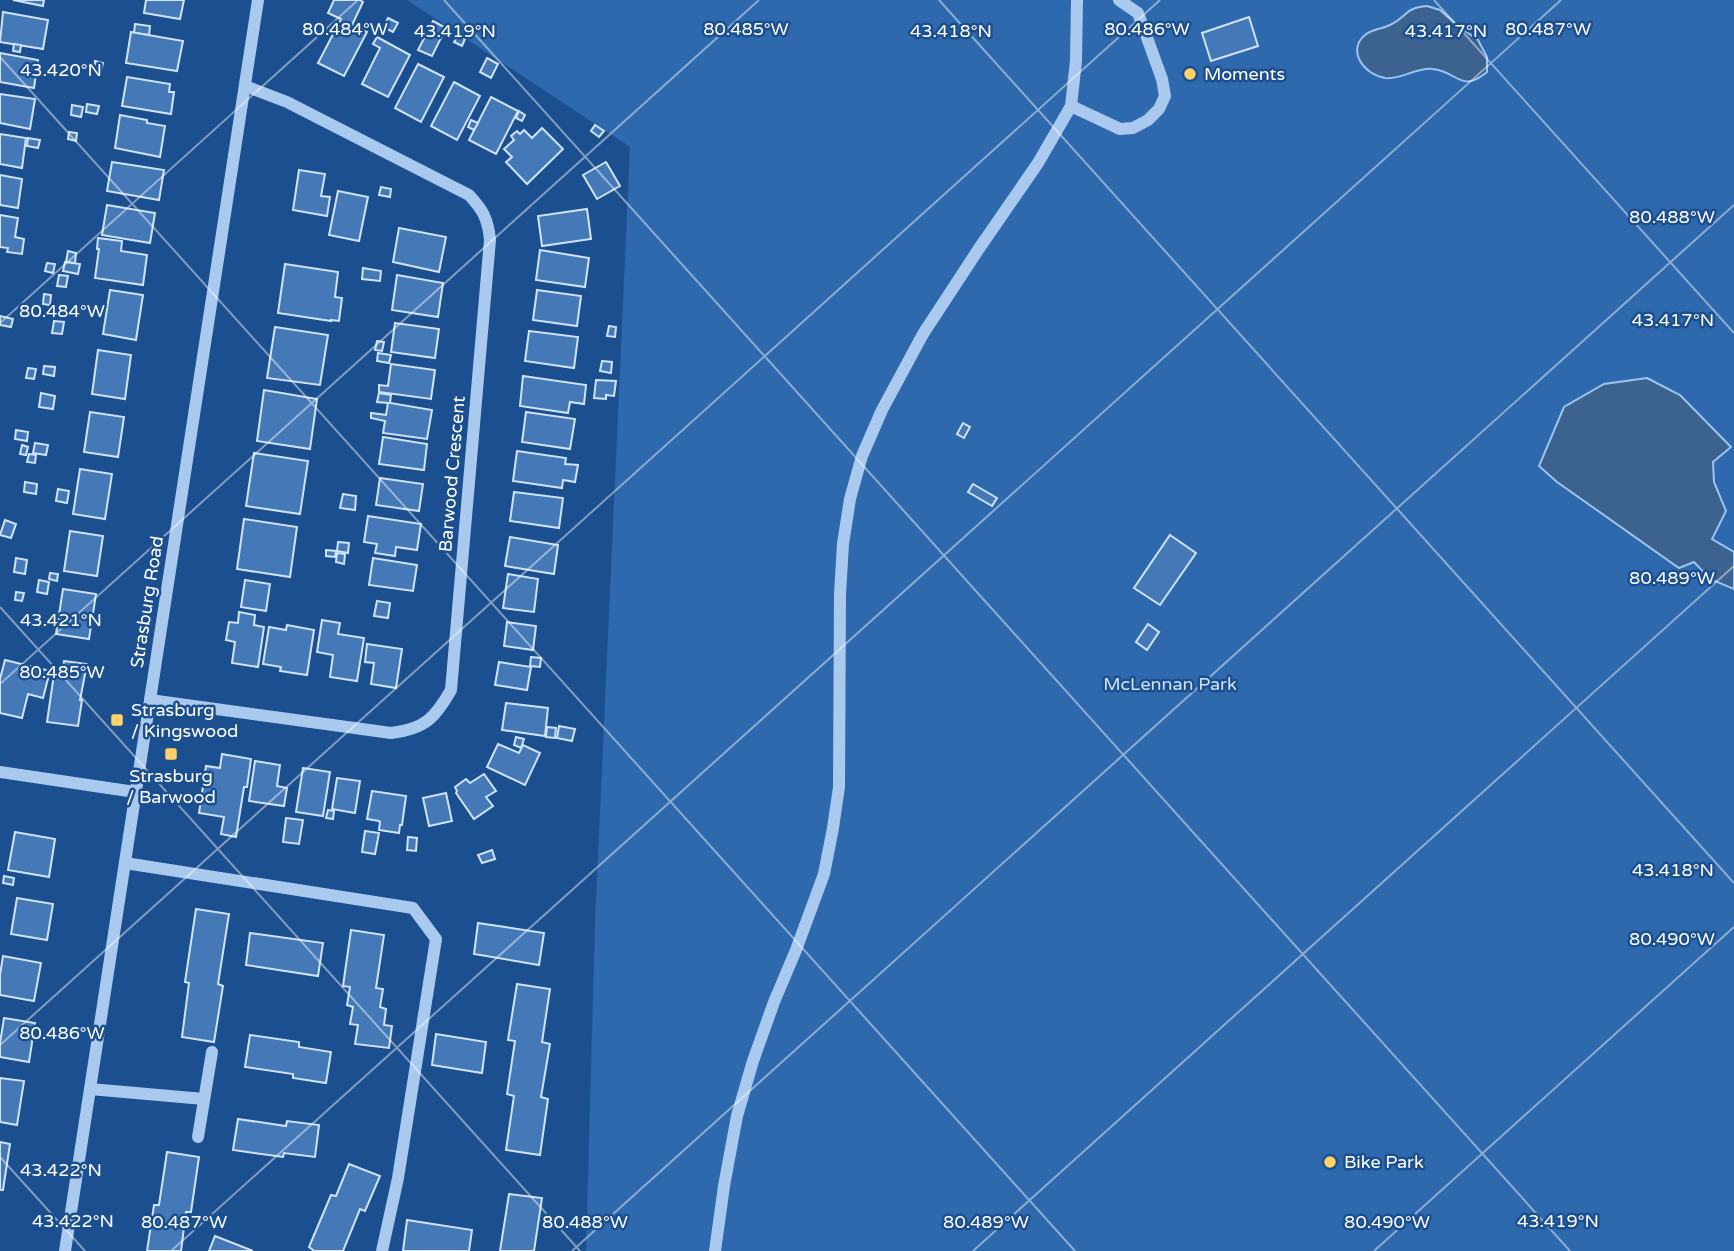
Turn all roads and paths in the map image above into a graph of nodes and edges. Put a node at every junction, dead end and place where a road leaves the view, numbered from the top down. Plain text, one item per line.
1 (258, 0) edge
2 (1077, 0) edge
3 (1119, 0) edge
4 (245, 86) junction
5 (1071, 106) junction
6 (150, 700) junction
7 (0, 772) edge
8 (135, 792) junction
9 (125, 863) junction
10 (212, 1052) dead end
11 (90, 1089) junction
12 (204, 1099) junction
13 (198, 1137) dead end
14 (65, 1251) edge
15 (382, 1251) edge
16 (715, 1251) edge

1 - 4 street, Strasburg Road
2 - 5 street
3 - 5 street
4 - 6 street, Strasburg Road
4 - 6 street, Barwood Crescent
5 - 16 street
6 - 8 street, Strasburg Road
7 - 8 street
8 - 9 street, Strasburg Road
9 - 11 street, Strasburg Road
9 - 15 street
10 - 12 street
11 - 12 street
11 - 14 street, Strasburg Road
12 - 13 street

